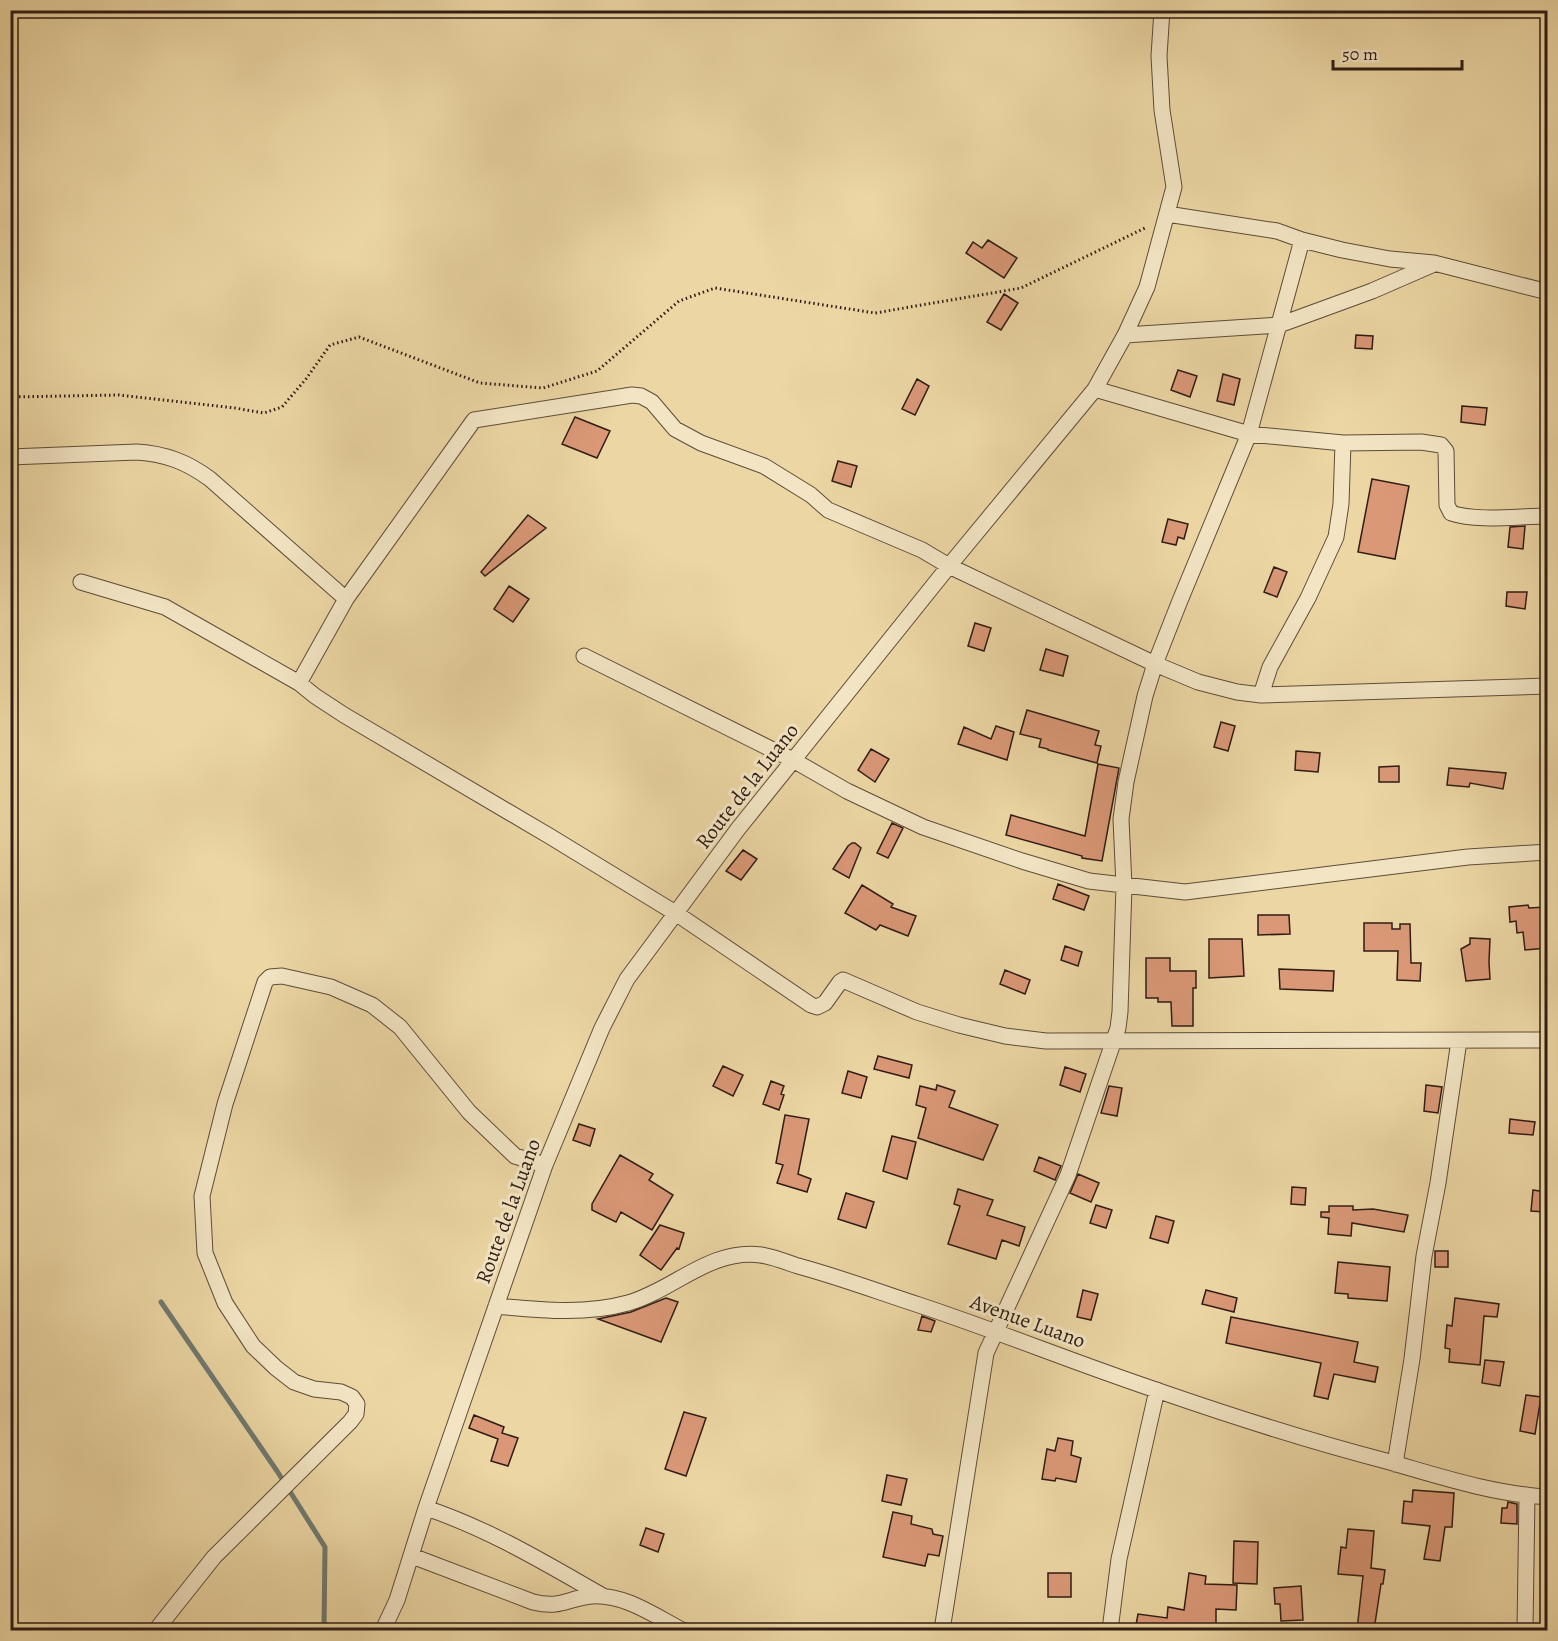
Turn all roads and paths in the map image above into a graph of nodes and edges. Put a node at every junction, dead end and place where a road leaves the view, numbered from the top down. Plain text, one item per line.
1 (1162, 10) edge
2 (1167, 214) junction
3 (1302, 240) junction
4 (1434, 263) junction
5 (1548, 292) edge
6 (1279, 325) junction
7 (1125, 335) junction
8 (1095, 389) junction
9 (10, 397) edge
10 (1249, 434) junction
11 (1343, 443) junction
12 (10, 457) edge
13 (1548, 516) edge
14 (949, 566) junction
15 (81, 582) dead end
16 (346, 599) junction
17 (584, 656) dead end
18 (1155, 664) junction
19 (299, 682) junction
20 (1548, 686) edge
21 (1261, 695) junction
22 (793, 760) junction
23 (1548, 852) edge
24 (1124, 886) junction
25 (677, 914) junction
26 (1548, 1040) edge
27 (1459, 1041) junction
28 (1114, 1042) junction
29 (545, 1165) junction
30 (496, 1306) junction
31 (997, 1331) junction
32 (1156, 1390) junction
33 (1395, 1464) junction
34 (1527, 1496) junction
35 (1548, 1497) edge
36 (426, 1508) junction
37 (412, 1556) junction
38 (603, 1596) junction
39 (156, 1630) edge
40 (383, 1630) edge
41 (682, 1630) edge
42 (942, 1630) edge
43 (1110, 1630) edge
44 (1525, 1630) edge

1 - 2 street, Route de la Luano
2 - 3 street
2 - 7 street, Route de la Luano
2 - 9 path
3 - 4 street
3 - 6 street
4 - 5 street
4 - 6 street
6 - 7 street
6 - 10 street
7 - 8 street, Route de la Luano
8 - 10 street
8 - 14 street, Route de la Luano
10 - 11 street
10 - 18 street
11 - 13 street
11 - 21 street
12 - 16 street
14 - 16 street
14 - 18 street
14 - 22 street, Route de la Luano
15 - 19 street
16 - 19 street
17 - 22 street
18 - 21 street
18 - 24 street
19 - 25 street
20 - 21 street
22 - 24 street
22 - 25 street, Route de la Luano
23 - 24 street
24 - 28 street
25 - 28 street
25 - 29 street, Route de la Luano
26 - 27 street
27 - 28 street
27 - 33 street
28 - 31 street
29 - 30 street, Route de la Luano
29 - 39 street
30 - 31 street, Avenue Luano
30 - 36 street, Route de la Luano
31 - 32 street, Avenue Luano
31 - 42 street
32 - 33 street, Avenue Luano
32 - 43 street
33 - 34 street, Avenue Luano
34 - 35 street, Avenue Luano
34 - 44 street
36 - 37 street, Route de la Luano
36 - 38 street
37 - 38 street
37 - 40 street, Route de la Luano
38 - 41 street

